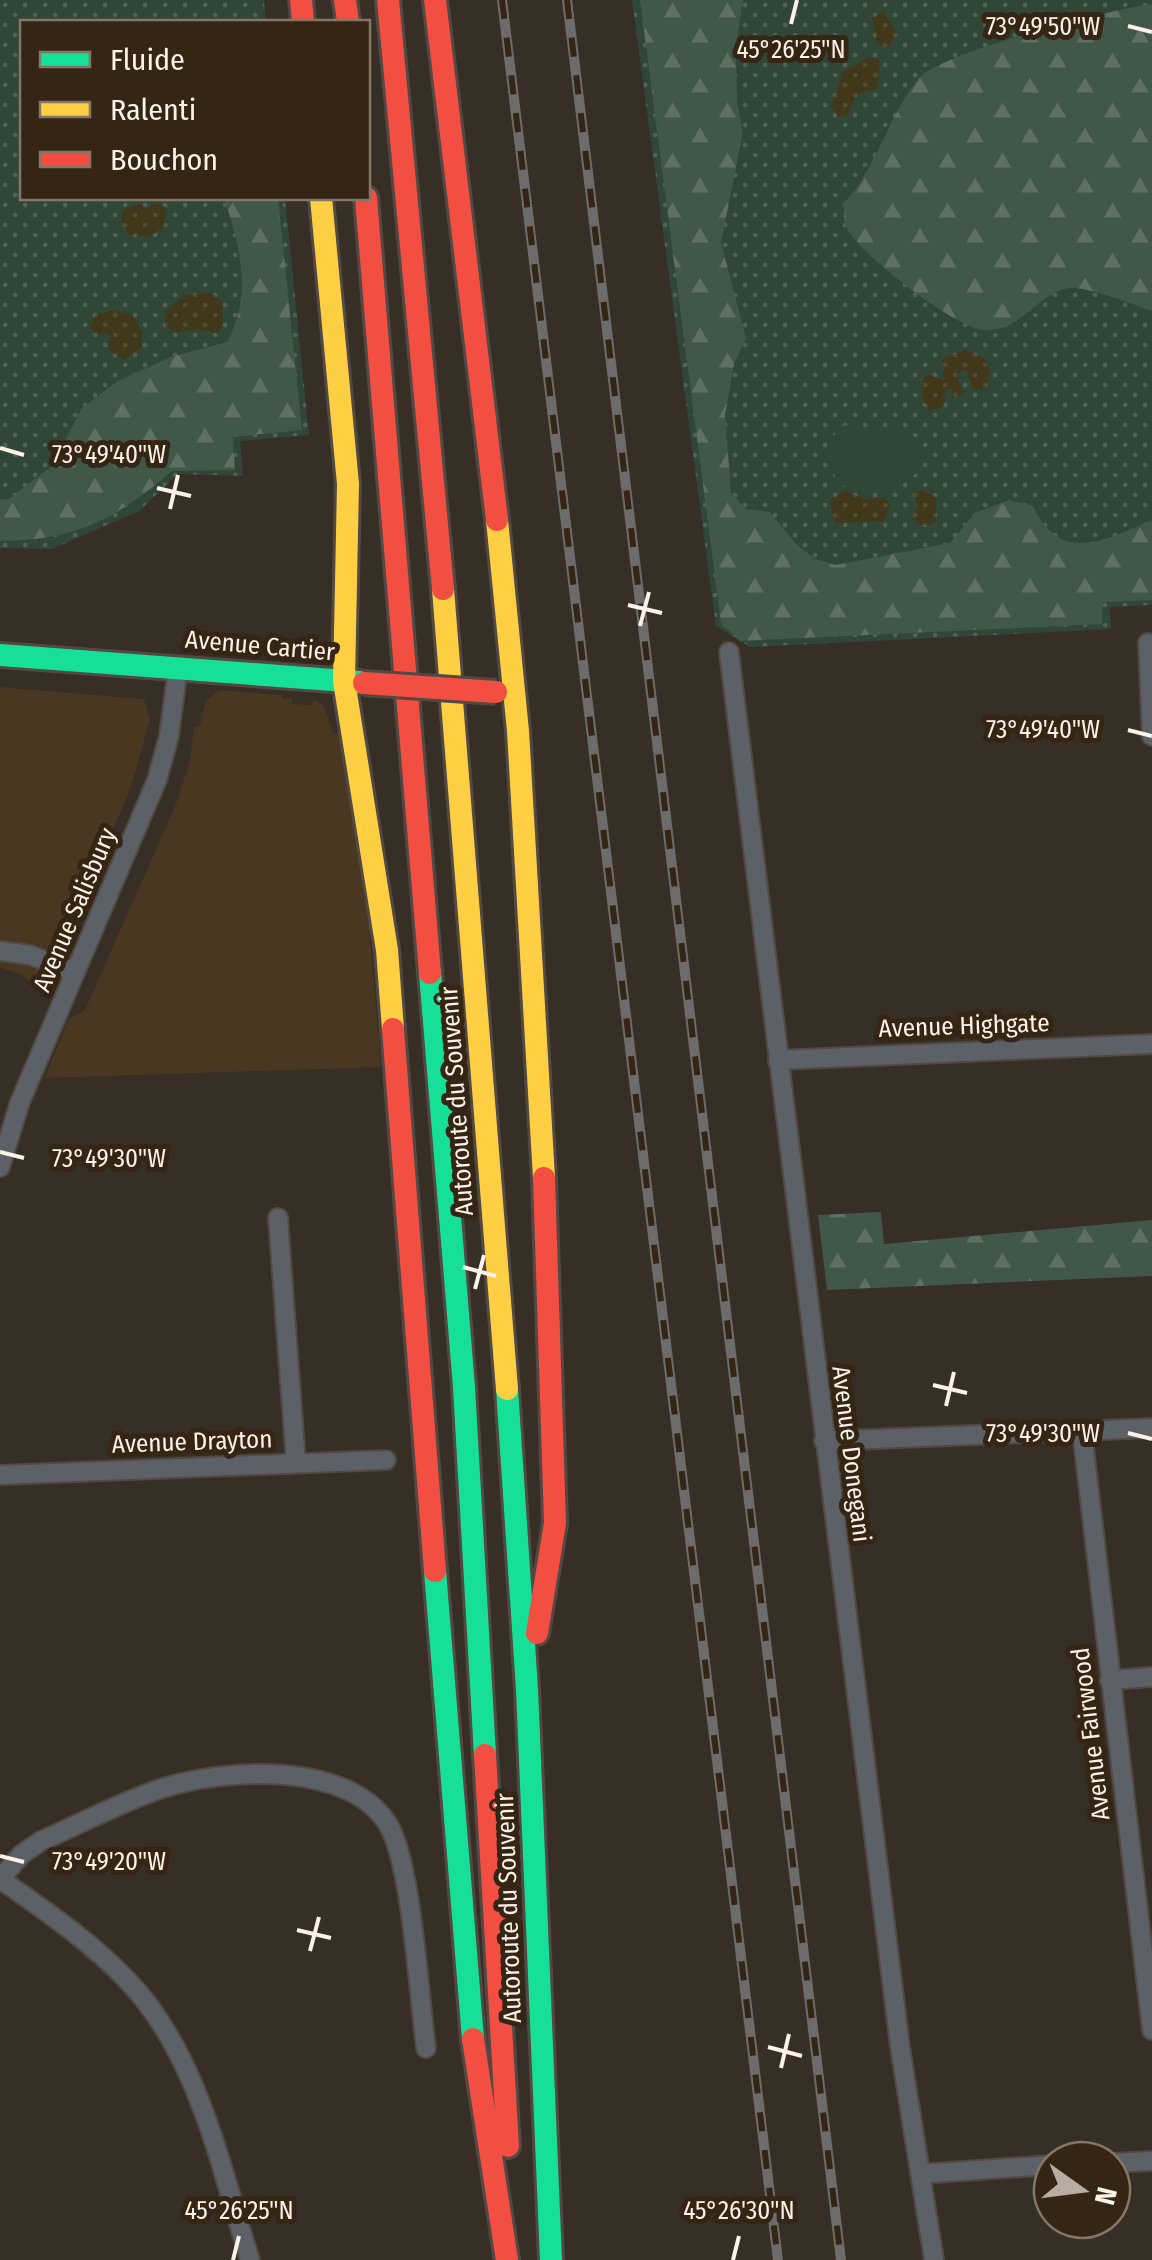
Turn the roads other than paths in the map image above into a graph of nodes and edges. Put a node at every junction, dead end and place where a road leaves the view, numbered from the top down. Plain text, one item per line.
1 (388, 0) edge
2 (435, 0) edge
3 (321, 200) edge
4 (366, 200) edge
5 (1148, 642) dead end
6 (730, 652) dead end
7 (0, 655) edge
8 (178, 667) junction
9 (354, 682) junction
10 (505, 691) junction
11 (1152, 736) edge
12 (0, 951) edge
13 (75, 972) junction
14 (1152, 1044) edge
15 (778, 1060) junction
16 (0, 1167) edge
17 (278, 1218) dead end
18 (1152, 1428) edge
19 (1082, 1431) junction
20 (824, 1441) junction
21 (386, 1460) dead end
22 (296, 1463) junction
23 (0, 1475) edge
24 (1152, 1677) edge
25 (1110, 1680) junction
26 (528, 1689) junction
27 (0, 1879) edge
28 (1146, 1921) edge
29 (1152, 2030) edge
30 (426, 2048) dead end
31 (1032, 2166) edge
32 (920, 2174) junction
33 (250, 2260) edge
34 (510, 2260) edge
35 (551, 2260) edge
36 (934, 2260) edge

1 - 26 main road, Autoroute du Souvenir
2 - 10 main road
3 - 9 main road
4 - 34 main road, Autoroute du Souvenir
5 - 11 street
6 - 15 street, Avenue Donegani
7 - 8 main road, Avenue Cartier
8 - 9 main road, Avenue Cartier
8 - 13 street, Avenue Salisbury
9 - 10 main road, Avenue Cartier, bridge
9 - 34 main road
10 - 26 main road
12 - 13 street
13 - 16 street, Avenue Salisbury
14 - 15 street, Avenue Highgate
15 - 20 street, Avenue Donegani
17 - 22 street
18 - 19 street
19 - 20 street
19 - 25 street, Avenue Fairwood
20 - 32 street, Avenue Donegani
21 - 22 street, Avenue Drayton
22 - 23 street, Avenue Drayton
24 - 25 street
25 - 28 street, Avenue Fairwood
26 - 35 main road, Autoroute du Souvenir
27 - 30 street
27 - 33 street
28 - 29 street, Avenue Fairwood
31 - 32 street
32 - 36 street, Avenue Donegani

